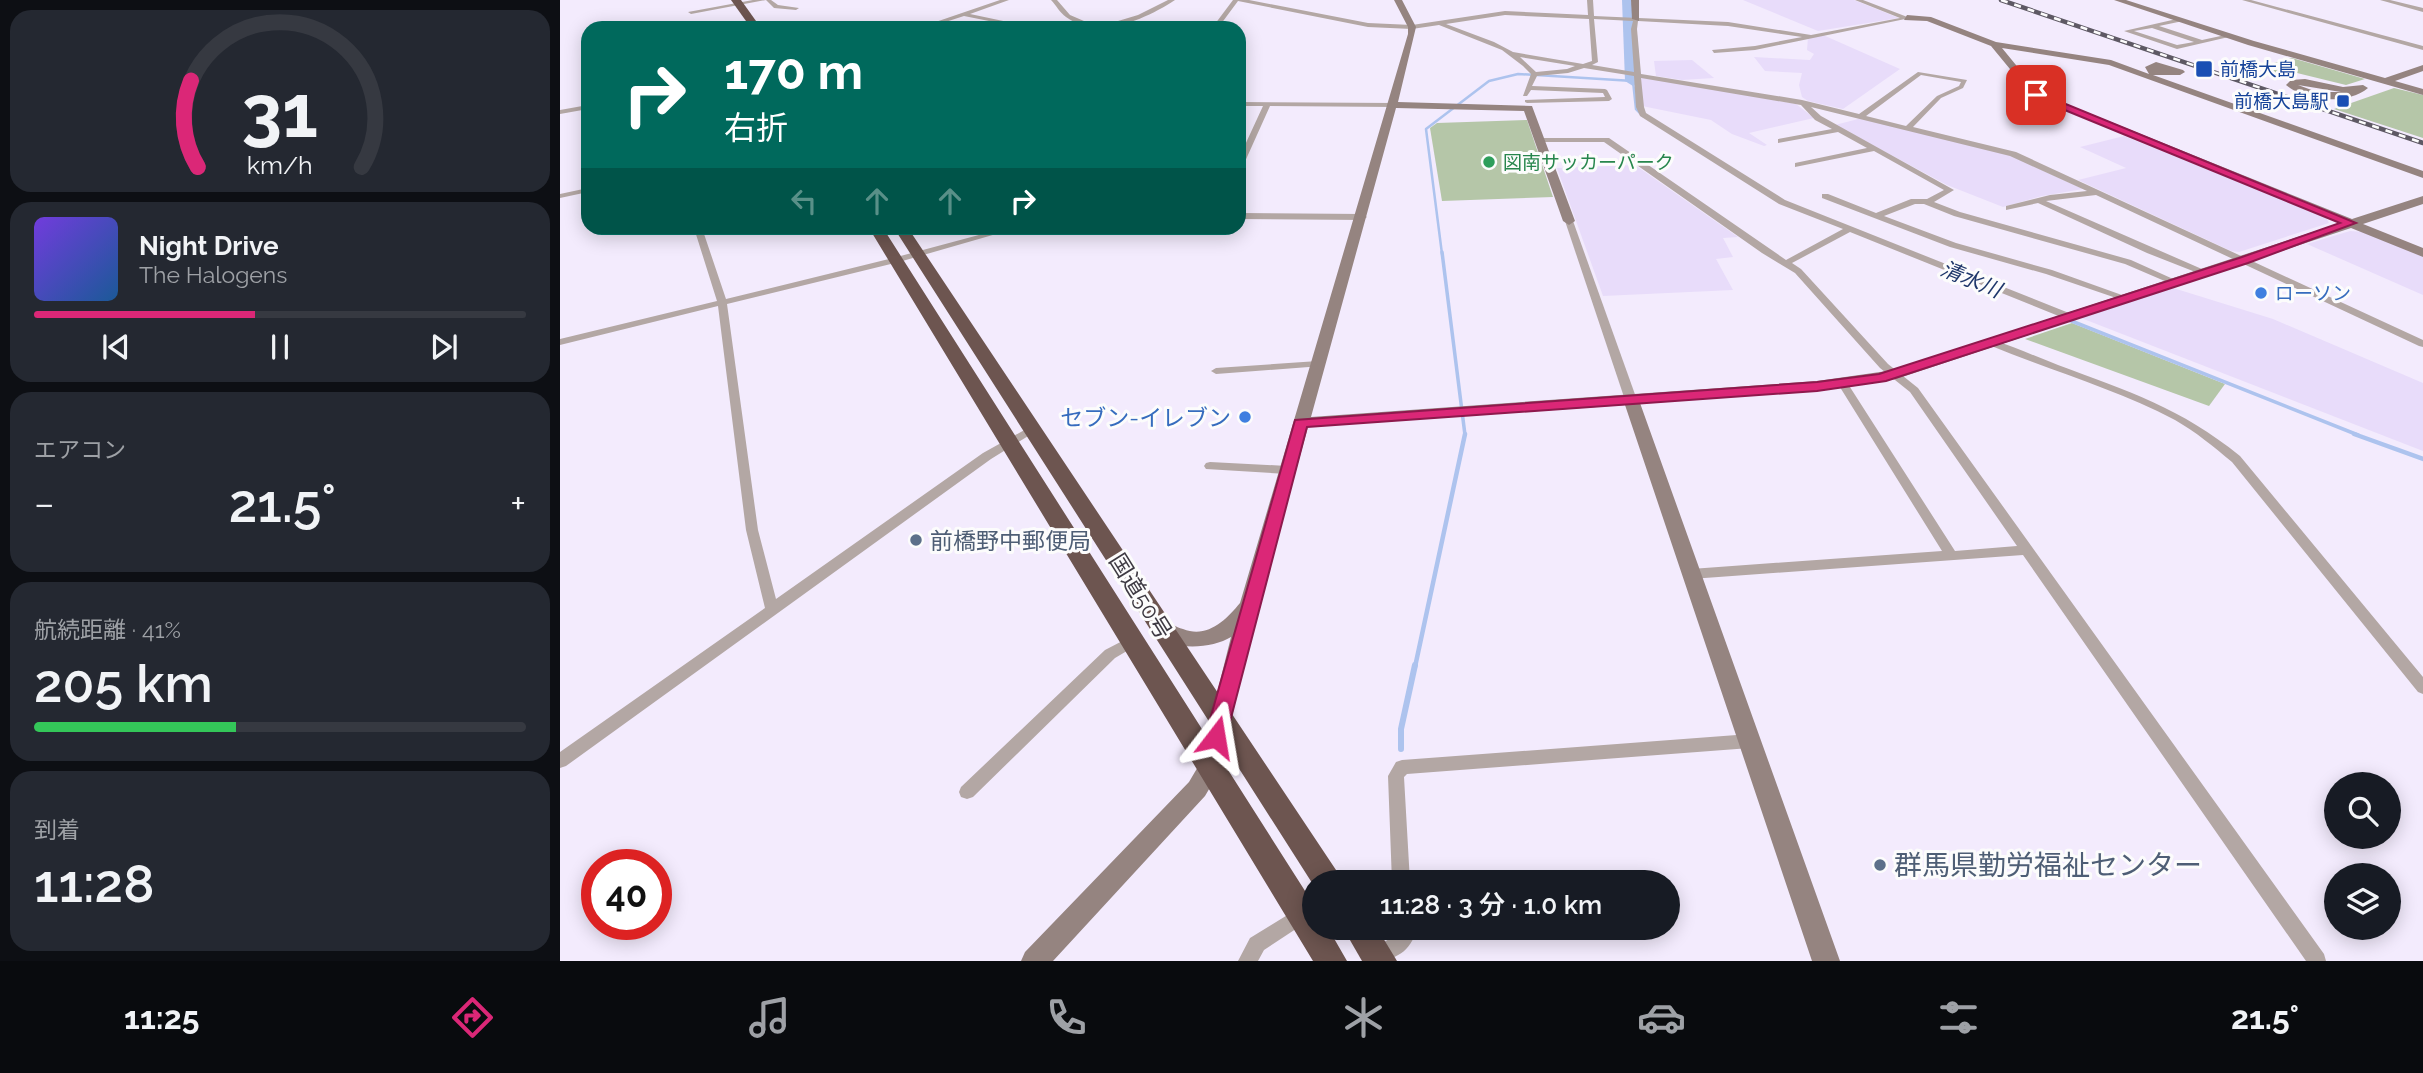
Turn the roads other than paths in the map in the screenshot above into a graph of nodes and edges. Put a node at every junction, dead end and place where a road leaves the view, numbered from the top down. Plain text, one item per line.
1 (1006, 0) edge
2 (1054, 0) edge
3 (1172, 0) edge
4 (1238, 0) edge
5 (1398, 0) edge
6 (1590, 0) edge
7 (1635, 0) edge
8 (1858, 0) edge
9 (2118, 0) edge
10 (2245, 0) edge
11 (2388, 0) edge
12 (738, 2) edge
13 (759, 2) edge
14 (1500, 5) dead end
15 (796, 8) dead end
16 (2423, 10) edge
17 (691, 12) dead end
18 (1502, 13) junction
19 (962, 14) junction
20 (1592, 17) junction
21 (1907, 18) junction
22 (1632, 19) junction
23 (2181, 20) junction
24 (751, 21) edge
25 (942, 21) edge
26 (996, 21) edge
27 (1080, 21) edge
28 (1124, 21) edge
29 (1221, 21) edge
30 (1442, 23) junction
31 (2151, 26) junction
32 (1412, 27) junction
33 (1808, 36) junction
34 (2230, 37) junction
35 (2203, 42) junction
36 (1994, 44) junction
37 (2423, 48) edge
38 (1714, 51) dead end
39 (1507, 53) junction
40 (1585, 65) junction
41 (2423, 68) edge
42 (1534, 74) junction
43 (1635, 74) junction
44 (2385, 82) junction
45 (1528, 88) junction
46 (2363, 88) junction
47 (2423, 92) edge
48 (1803, 102) junction
49 (1246, 104) edge
50 (1268, 104) junction
51 (1394, 105) junction
52 (1527, 105) junction
53 (581, 108) edge
54 (560, 112) edge
55 (1860, 117) junction
56 (1908, 128) junction
57 (1838, 130) junction
58 (1541, 140) junction
59 (1781, 141) dead end
60 (1874, 149) junction
61 (1246, 151) edge
62 (1798, 165) dead end
63 (2423, 175) edge
64 (581, 191) edge
65 (2096, 193) junction
66 (560, 195) edge
67 (1825, 195) dead end
68 (2038, 200) junction
69 (2423, 200) edge
70 (1927, 202) junction
71 (2009, 208) dead end
72 (1246, 216) edge
73 (1875, 216) junction
74 (1362, 217) junction
75 (1569, 220) joint
76 (2350, 223) junction
77 (1850, 229) junction
78 (700, 235) edge
79 (883, 235) edge
80 (902, 235) edge
81 (987, 235) edge
82 (2423, 253) edge
83 (907, 257) junction
84 (2244, 261) junction
85 (1786, 262) junction
86 (2206, 273) junction
87 (2177, 283) junction
88 (2128, 299) junction
89 (722, 302) junction
90 (2070, 317) junction
91 (560, 342) edge
92 (1993, 343) junction
93 (2423, 344) edge
94 (1318, 364) junction
95 (1216, 371) dead end
96 (1896, 374) junction
97 (1843, 384) junction
98 (1631, 400) junction
99 (1300, 423) junction
100 (1032, 430) junction
101 (1010, 442) junction
102 (1210, 466) dead end
103 (1287, 470) junction
104 (2027, 550) junction
105 (1951, 555) junction
106 (1691, 574) junction
107 (1250, 605) junction
108 (772, 609) junction
109 (1164, 629) junction
110 (1132, 641) junction
111 (2423, 688) edge
112 (1220, 717) junction
113 (1750, 741) junction
114 (560, 761) edge
115 (1209, 767) junction
116 (967, 792) dead end
117 (1321, 870) edge
118 (1400, 870) edge
119 (1302, 915) joint
120 (1318, 940) edge
121 (1367, 940) edge
122 (1404, 940) edge
123 (1379, 959) edge
124 (1035, 961) edge
125 (1247, 961) edge
126 (1331, 961) edge
127 (1826, 961) edge
128 (2317, 961) edge

1 - 19 street
2 - 27 street
3 - 28 street
4 - 29 street
4 - 32 street
5 - 32 street
6 - 20 street
7 - 22 street
8 - 21 street
9 - 23 street
10 - 37 street
11 - 16 street
12 - 13 street
12 - 17 street
12 - 24 highway
13 - 15 street
14 - 18 street
18 - 20 street
18 - 30 street
19 - 25 street
19 - 26 street
20 - 22 street
20 - 40 street
21 - 33 street
21 - 36 street
22 - 33 street
22 - 43 street
23 - 31 street
23 - 34 street
30 - 32 street
30 - 39 street
31 - 35 street
31 - 35 street
32 - 51 street
33 - 38 street
34 - 35 street
34 - 44 street
36 - 63 street
36 - 76 street
39 - 40 street
39 - 42 street
40 - 42 street
40 - 43 street
41 - 44 street
42 - 45 street
43 - 48 street
43 - 77 street
44 - 46 street
44 - 47 street
45 - 52 street
45 - 52 street
46 - 46 street
48 - 55 street
48 - 57 street
49 - 50 street
50 - 51 street
50 - 61 street
51 - 52 street
51 - 74 street
52 - 58 street
53 - 54 street
55 - 56 street
55 - 56 street
56 - 65 street
57 - 59 street
57 - 60 street
58 - 75 street
58 - 85 street
60 - 62 street
60 - 70 street
64 - 66 street
65 - 68 street
65 - 84 street
67 - 73 street
68 - 71 street
68 - 86 street
69 - 76 street
70 - 73 street
70 - 87 street
72 - 74 street
73 - 88 street
74 - 94 street
75 - 98 street
76 - 82 street
76 - 84 street
77 - 85 street
77 - 90 street
78 - 89 street
79 - 83 highway, 国道50号
80 - 83 highway, 国道50号
81 - 83 street
83 - 89 street
83 - 100 highway, 国道50号
83 - 101 highway, 国道50号
84 - 86 street
84 - 93 street
85 - 96 street
86 - 87 street
87 - 88 street
88 - 90 street
89 - 91 street
89 - 108 street
90 - 92 street
92 - 96 street
92 - 111 street
94 - 95 street
94 - 99 street
96 - 97 street
96 - 104 street
97 - 98 street
97 - 105 street
98 - 99 street
98 - 106 street
99 - 103 street
100 - 101 street
100 - 109 highway, 国道50号
101 - 108 street
101 - 110 highway, 国道50号
102 - 103 street
103 - 107 street
104 - 105 street
104 - 128 street
105 - 106 street
106 - 113 street
107 - 109 street
107 - 112 street
108 - 114 street
109 - 112 highway, 国道50号
110 - 115 highway, 国道50号
110 - 116 street
112 - 115 street
112 - 117 highway, 国道50号
113 - 118 street
113 - 127 street
115 - 119 highway, 国道50号
115 - 124 street
119 - 125 street
120 - 126 highway, 国道50号
121 - 123 highway
122 - 123 street

